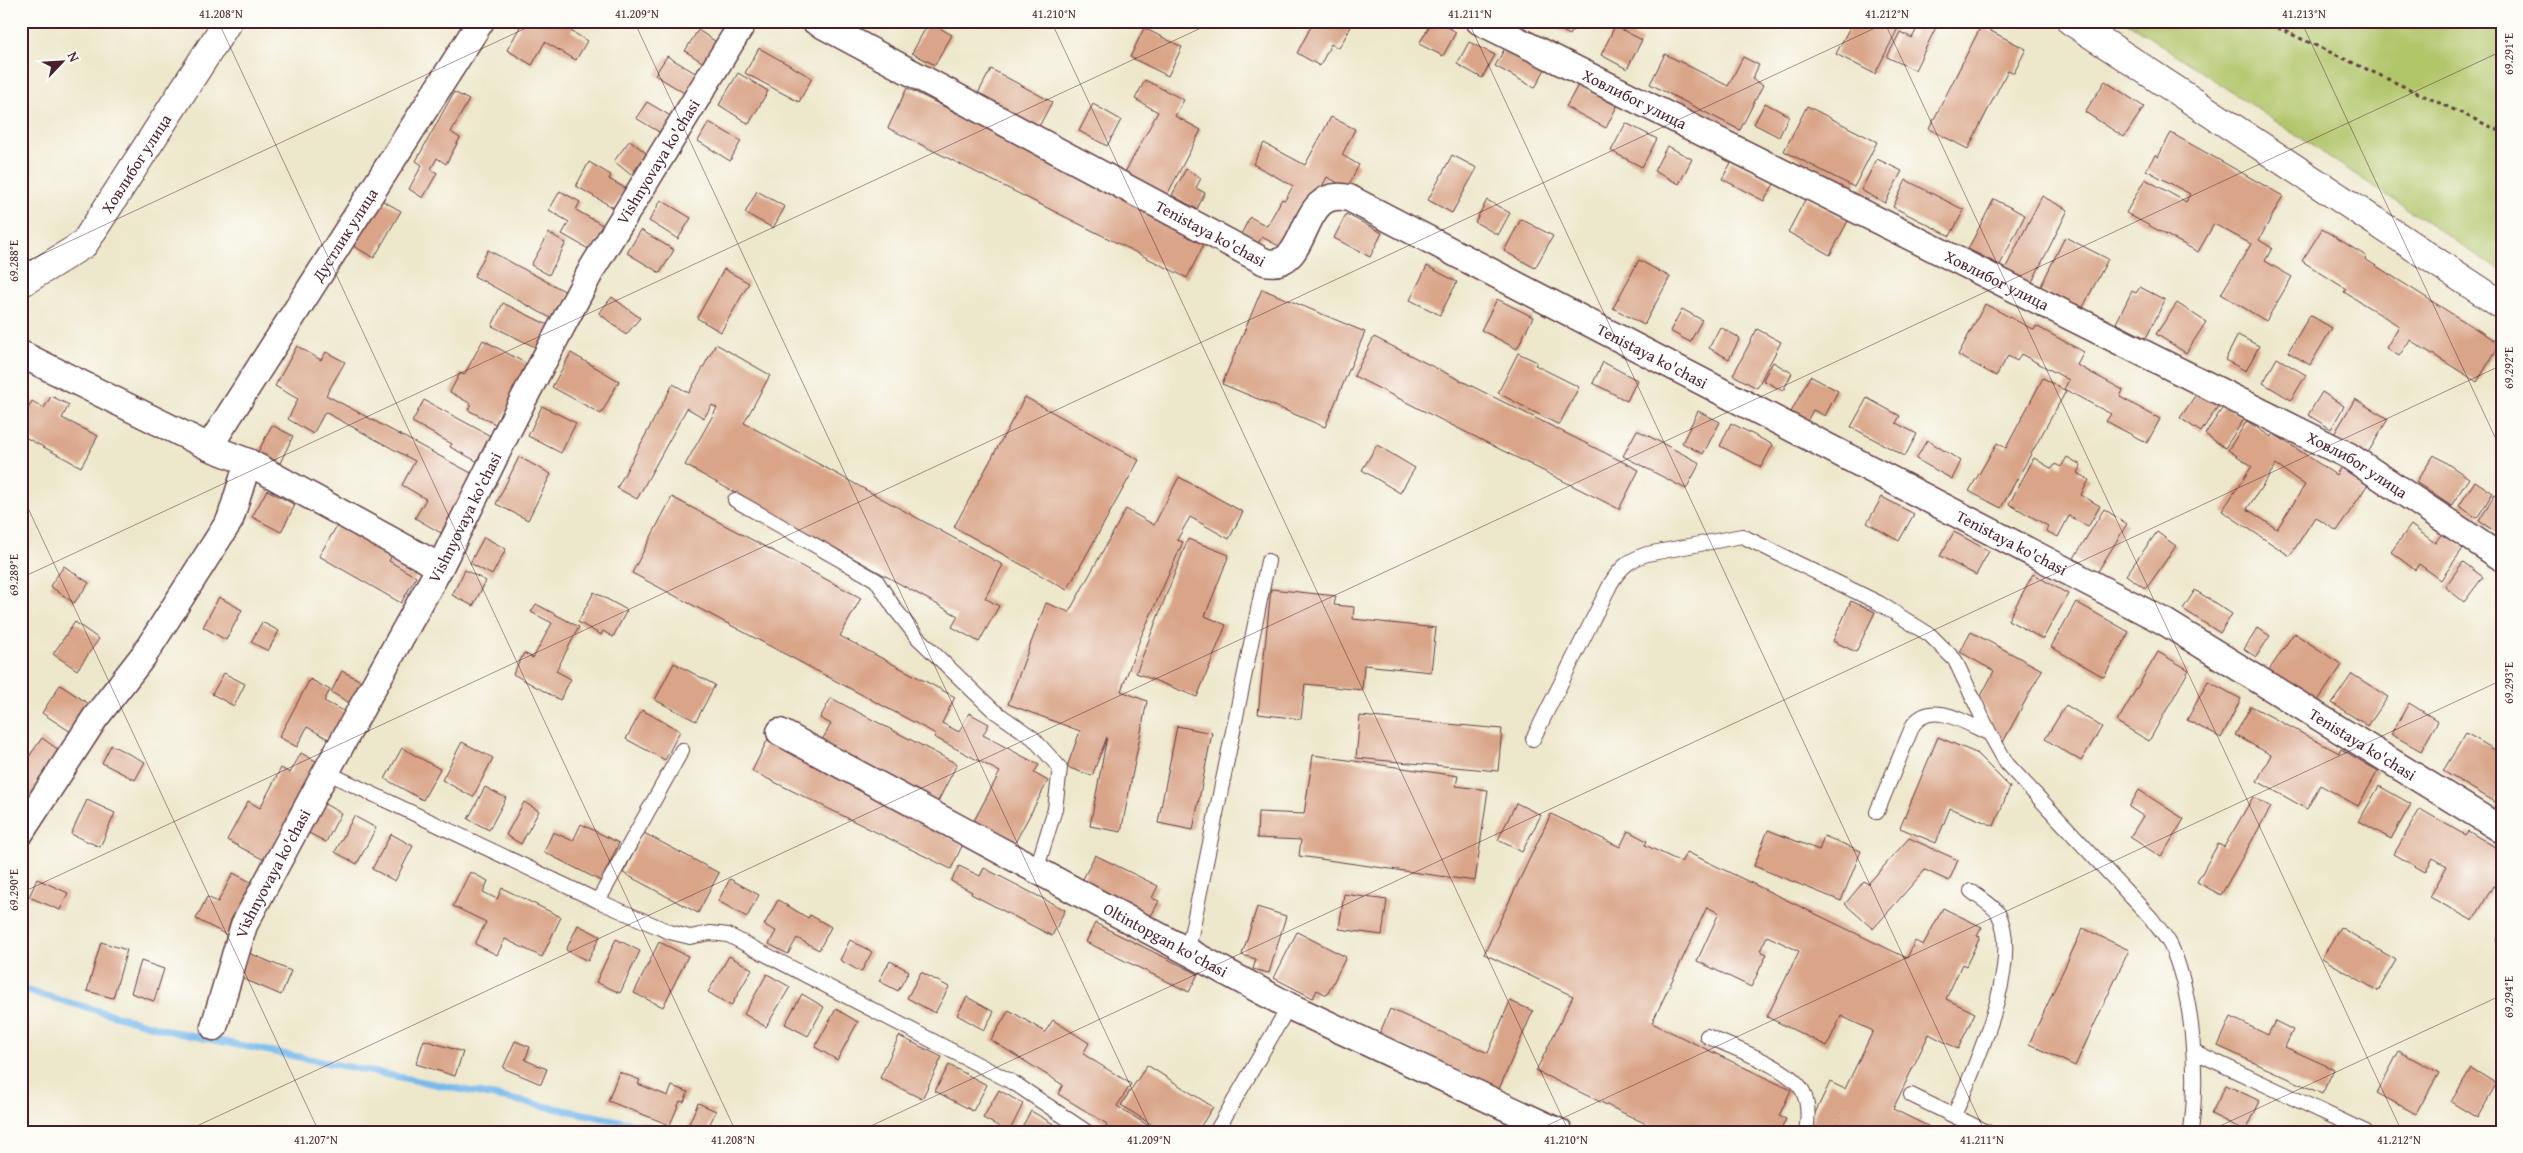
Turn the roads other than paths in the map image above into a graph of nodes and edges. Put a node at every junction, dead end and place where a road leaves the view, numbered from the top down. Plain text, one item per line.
1 (228, 21) edge
2 (481, 21) edge
3 (744, 21) edge
4 (815, 21) edge
5 (1479, 21) edge
6 (2071, 21) edge
7 (21, 283) edge
8 (2502, 305) edge
9 (21, 354) edge
10 (209, 447) junction
11 (248, 462) junction
12 (735, 500) dead end
13 (2502, 558) edge
14 (1268, 561) dead end
15 (440, 567) junction
16 (780, 732) dead end
17 (1990, 734) junction
18 (1532, 739) dead end
19 (682, 750) dead end
20 (326, 772) junction
21 (1876, 812) dead end
22 (2502, 830) edge
23 (21, 832) edge
24 (1036, 870) junction
25 (1971, 891) dead end
26 (598, 901) junction
27 (1188, 950) junction
28 (1289, 1006) junction
29 (214, 1026) dead end
30 (1707, 1036) dead end
31 (2193, 1051) junction
32 (1911, 1095) dead end
33 (1954, 1116) junction
34 (1087, 1132) edge
35 (1216, 1132) edge
36 (1559, 1132) edge
37 (1806, 1132) edge
38 (1987, 1132) edge
39 (2191, 1132) edge
40 (2366, 1132) edge

1 - 7 street, Ховлибог улица
2 - 10 street, Дустлик улица
3 - 15 street, Vishnyovaya ko'chasi
4 - 22 street, Tenistaya ko'chasi
5 - 13 street, Ховлибог улица
6 - 8 street
9 - 10 street
10 - 11 street
11 - 15 street
11 - 23 street
12 - 24 lane
14 - 27 lane
15 - 20 street, Vishnyovaya ko'chasi
16 - 24 street, Oltintopgan ko'chasi
17 - 18 lane
17 - 21 lane
17 - 31 lane
19 - 26 lane
20 - 26 lane
20 - 29 street, Vishnyovaya ko'chasi
24 - 27 street, Oltintopgan ko'chasi
25 - 33 lane
26 - 34 lane
27 - 28 street, Oltintopgan ko'chasi
28 - 35 lane
28 - 36 street, Oltintopgan ko'chasi
30 - 37 lane
31 - 39 lane
31 - 40 lane
32 - 33 lane
33 - 38 lane

